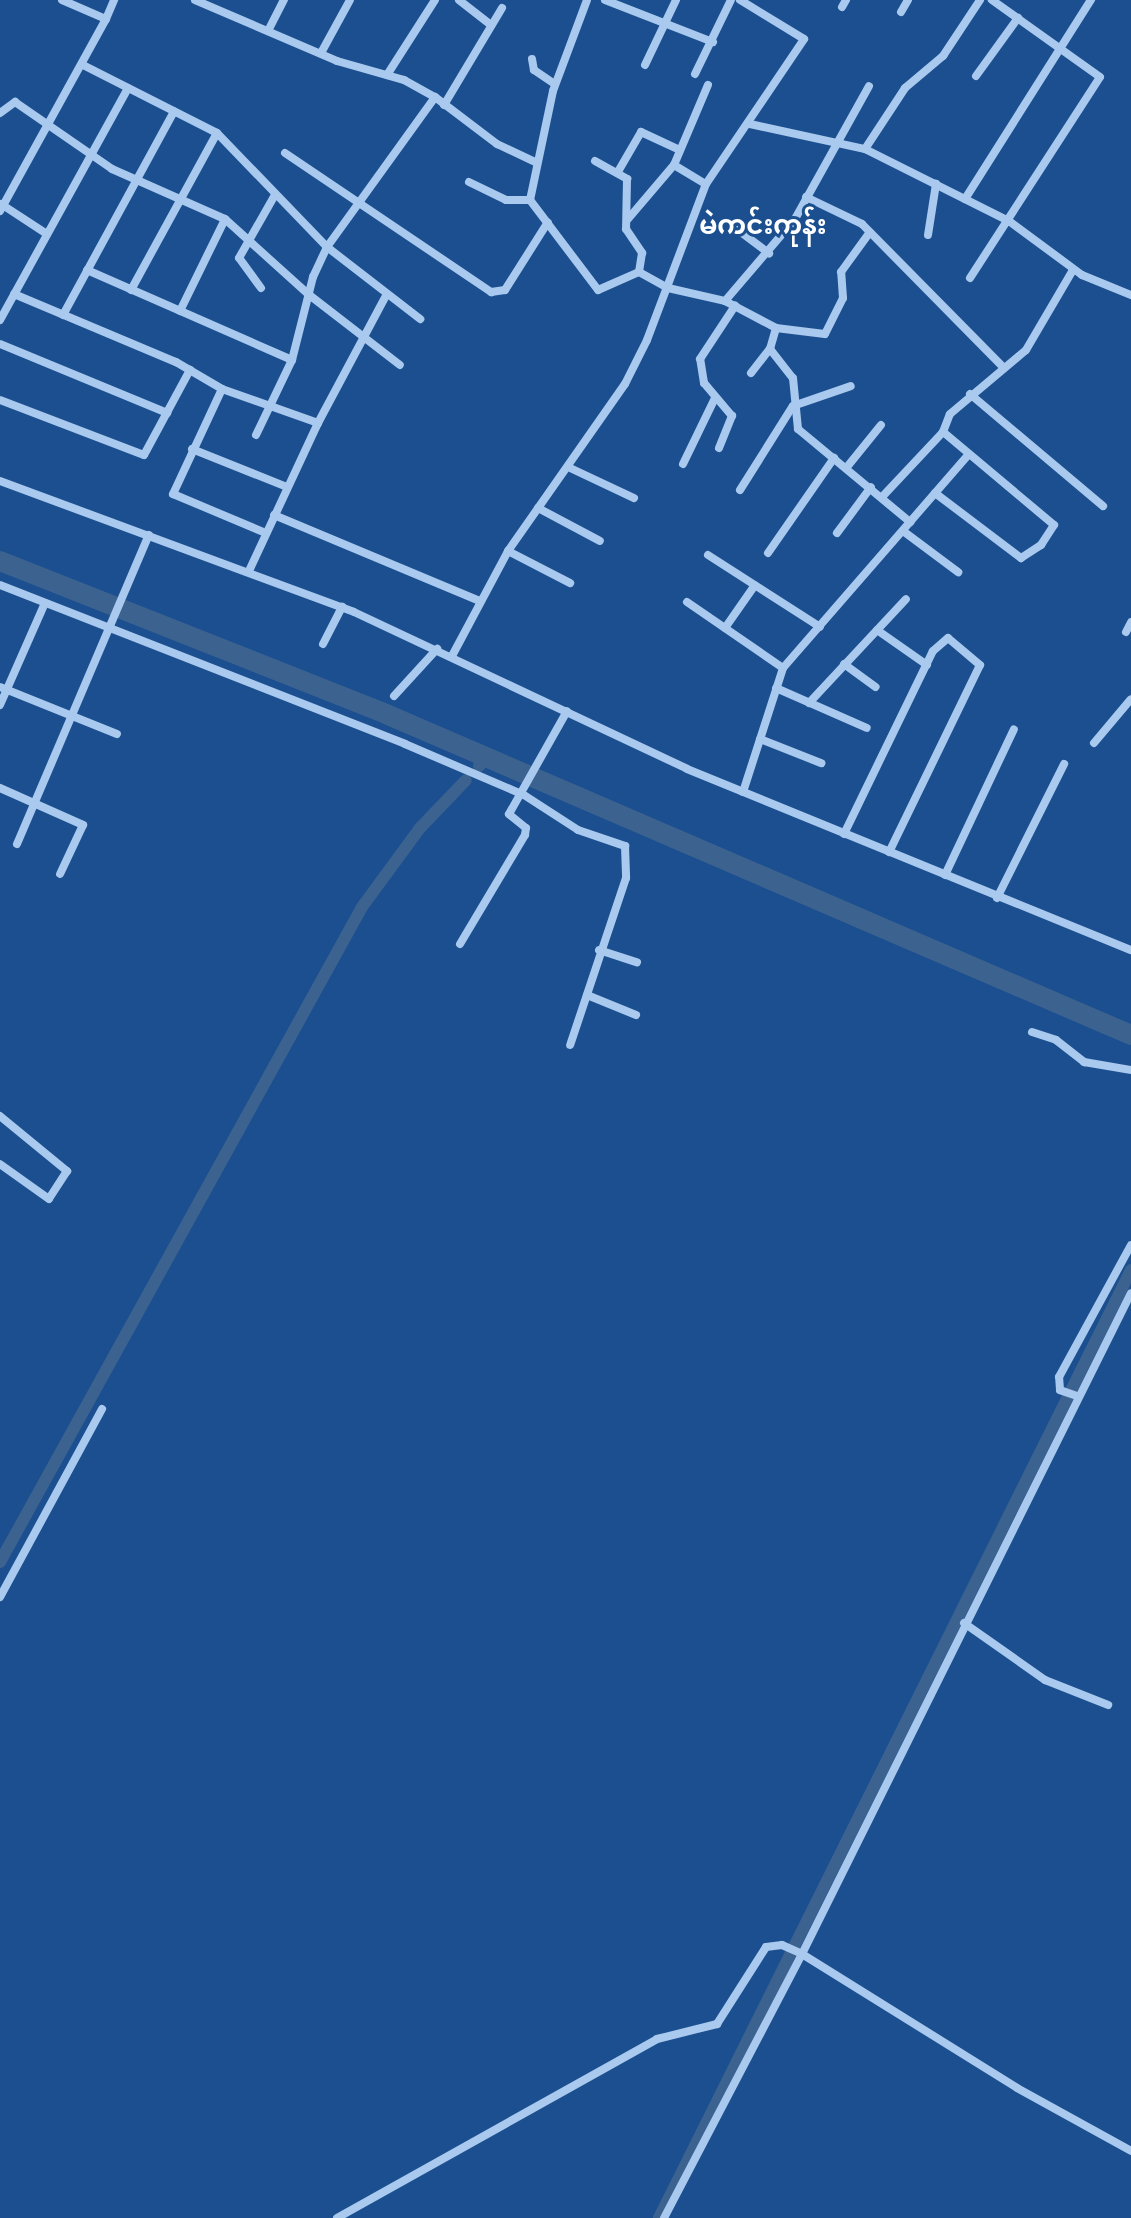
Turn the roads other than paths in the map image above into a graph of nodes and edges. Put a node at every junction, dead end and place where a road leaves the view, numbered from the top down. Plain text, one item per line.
1 (62, 0) edge
2 (114, 0) edge
3 (195, 0) edge
4 (284, 0) edge
5 (350, 0) edge
6 (435, 0) edge
7 (459, 0) edge
8 (587, 0) edge
9 (605, 0) edge
10 (676, 0) edge
11 (731, 0) edge
12 (740, 0) edge
13 (908, 0) edge
14 (980, 0) edge
15 (992, 0) edge
16 (1091, 0) edge
17 (212, 4) edge
18 (502, 8) dead end
19 (901, 12) dead end
20 (1018, 18) junction
21 (106, 19) junction
22 (665, 24) junction
23 (491, 25) junction
24 (269, 29) junction
25 (713, 42) junction
26 (1062, 48) junction
27 (321, 53) junction
28 (532, 59) dead end
29 (83, 65) junction
30 (645, 65) dead end
31 (695, 74) dead end
32 (387, 75) junction
33 (976, 76) dead end
34 (555, 84) junction
35 (708, 85) dead end
36 (869, 86) dead end
37 (128, 88) junction
38 (435, 97) junction
39 (444, 105) junction
40 (174, 111) junction
41 (0, 113) edge
42 (750, 124) junction
43 (49, 125) junction
44 (217, 133) junction
45 (834, 143) junction
46 (865, 149) junction
47 (680, 150) junction
48 (285, 153) dead end
49 (90, 156) junction
50 (595, 161) dead end
51 (535, 162) junction
52 (674, 165) junction
53 (619, 170) junction
54 (135, 180) junction
55 (469, 182) dead end
56 (706, 184) junction
57 (936, 184) junction
58 (275, 195) junction
59 (806, 197) junction
60 (181, 198) junction
61 (965, 199) junction
62 (357, 200) junction
63 (530, 200) junction
64 (1, 207) edge
65 (225, 219) junction
66 (628, 219) junction
67 (1009, 221) junction
68 (550, 225) junction
69 (738, 230) dead end
70 (870, 232) junction
71 (47, 234) junction
72 (928, 235) dead end
73 (253, 240) junction
74 (327, 247) junction
75 (769, 253) junction
76 (87, 270) junction
77 (1073, 270) junction
78 (639, 272) junction
79 (970, 278) dead end
80 (261, 288) dead end
81 (668, 288) junction
82 (131, 290) junction
83 (14, 294) junction
84 (308, 294) junction
85 (387, 294) junction
86 (1131, 295) edge
87 (725, 301) junction
88 (735, 306) junction
89 (180, 311) junction
90 (63, 315) junction
91 (420, 319) dead end
92 (0, 320) edge
93 (776, 328) junction
94 (365, 338) junction
95 (0, 344) edge
96 (770, 349) junction
97 (292, 360) junction
98 (400, 365) dead end
99 (1003, 367) junction
100 (190, 370) junction
101 (751, 373) dead end
102 (851, 386) dead end
103 (222, 389) junction
104 (970, 394) junction
105 (715, 398) junction
106 (0, 400) edge
107 (271, 405) junction
108 (793, 406) junction
109 (167, 413) junction
110 (318, 423) junction
111 (881, 425) dead end
112 (943, 432) junction
113 (256, 435) dead end
114 (719, 448) dead end
115 (192, 449) junction
116 (967, 456) junction
117 (834, 458) junction
118 (683, 464) dead end
119 (568, 467) junction
120 (847, 467) junction
121 (0, 481) edge
122 (287, 487) junction
123 (871, 487) junction
124 (740, 490) dead end
125 (935, 493) junction
126 (882, 497) junction
127 (634, 498) dead end
128 (1103, 506) dead end
129 (538, 508) junction
130 (274, 515) junction
131 (910, 522) junction
132 (903, 531) junction
133 (266, 533) junction
134 (837, 533) dead end
135 (149, 535) junction
136 (600, 541) dead end
137 (508, 551) junction
138 (768, 553) dead end
139 (708, 555) dead end
140 (249, 571) junction
141 (958, 572) dead end
142 (570, 583) dead end
143 (0, 585) edge
144 (755, 585) junction
145 (906, 599) dead end
146 (480, 601) junction
147 (687, 602) dead end
148 (45, 603) junction
149 (342, 607) junction
150 (1131, 622) edge
151 (820, 627) junction
152 (725, 628) junction
153 (112, 630) junction
154 (877, 630) junction
155 (1126, 632) dead end
156 (323, 644) dead end
157 (437, 649) junction
158 (452, 656) junction
159 (844, 664) junction
160 (927, 665) junction
161 (783, 668) junction
162 (876, 687) dead end
163 (3, 688) edge
164 (776, 688) junction
165 (394, 696) dead end
166 (1131, 699) edge
167 (809, 703) junction
168 (0, 705) edge
169 (567, 711) junction
170 (75, 716) junction
171 (867, 728) dead end
172 (1014, 729) dead end
173 (117, 734) dead end
174 (760, 739) junction
175 (1094, 743) dead end
176 (821, 763) dead end
177 (1064, 764) dead end
178 (0, 788) edge
179 (743, 792) junction
180 (524, 795) junction
181 (36, 803) junction
182 (844, 834) junction
183 (17, 844) dead end
184 (889, 852) junction
185 (60, 874) dead end
186 (945, 875) junction
187 (997, 898) junction
188 (460, 944) dead end
189 (599, 950) junction
190 (1131, 950) edge
191 (637, 962) dead end
192 (587, 995) junction
193 (636, 1015) dead end
194 (1032, 1032) dead end
195 (570, 1045) dead end
196 (1131, 1070) edge
197 (0, 1116) edge
198 (0, 1164) edge
199 (1131, 1245) edge
200 (1131, 1293) edge
201 (1077, 1396) junction
202 (102, 1409) dead end
203 (0, 1597) edge
204 (964, 1623) junction
205 (1108, 1705) dead end
206 (800, 1953) junction
207 (1131, 2151) edge
208 (337, 2218) edge
209 (664, 2218) edge

1 - 21 street
2 - 21 street
3 - 17 street
4 - 24 street
5 - 27 street
6 - 32 street
7 - 23 street
8 - 34 street
9 - 22 street
10 - 22 street
11 - 25 street
12 - 42 street
13 - 19 street
14 - 46 street
15 - 20 street
16 - 26 street
17 - 24 street
18 - 23 street
20 - 26 street
20 - 33 street
21 - 29 street
22 - 25 street
22 - 30 street
23 - 39 street
24 - 27 street
25 - 31 street
26 - 61 street
26 - 67 street
27 - 32 street
28 - 34 street
29 - 37 street
29 - 43 street
32 - 38 street
34 - 51 street
35 - 47 street
36 - 45 street
37 - 40 street
37 - 49 street
38 - 39 street
38 - 62 street
39 - 51 street
40 - 44 street
40 - 54 street
41 - 43 street
42 - 45 street
42 - 56 street
43 - 49 street
43 - 64 street
44 - 58 street
44 - 60 street
45 - 46 street
45 - 59 street
46 - 57 street
47 - 52 street
47 - 53 street
48 - 62 street
49 - 54 street
49 - 71 street
50 - 53 street
51 - 63 street
52 - 56 street
52 - 66 street
53 - 66 street
54 - 60 street
54 - 76 street
55 - 63 street
56 - 81 street
57 - 61 street
57 - 72 street
58 - 73 street
58 - 74 street
59 - 70 street
59 - 75 street
60 - 65 street
60 - 82 street
61 - 67 street
62 - 68 street
62 - 74 street
63 - 68 street
64 - 71 street
65 - 73 street
65 - 89 street
66 - 78 street
67 - 77 street
67 - 79 street
68 - 78 street
69 - 75 street
70 - 93 street
70 - 99 street
71 - 83 street
73 - 80 street
73 - 84 street
74 - 84 street
74 - 85 street
75 - 87 street
76 - 82 street
76 - 90 street
77 - 86 street
77 - 99 street
78 - 81 street
81 - 87 street
81 - 119 street
82 - 89 street
83 - 90 street
83 - 92 street
84 - 94 street
84 - 97 street
85 - 91 street
85 - 94 street
87 - 88 street
88 - 93 street
88 - 105 street
89 - 97 street
90 - 100 street
93 - 96 street
94 - 98 street
94 - 110 street
95 - 109 street
96 - 101 street
96 - 108 street
97 - 107 street
99 - 104 street
100 - 103 street
100 - 109 street
102 - 108 street
103 - 107 street
103 - 115 street
104 - 112 street
104 - 128 street
105 - 114 street
105 - 118 street
106 - 109 street
107 - 110 street
107 - 113 street
108 - 117 street
108 - 124 street
110 - 122 street
111 - 120 street
112 - 116 street
112 - 126 street
115 - 122 street
115 - 133 street
116 - 125 street
116 - 125 street
117 - 120 street
117 - 138 street
119 - 127 street
119 - 129 street
120 - 123 street
121 - 135 street
122 - 130 street
123 - 126 street
123 - 134 street
125 - 131 street
126 - 131 street
129 - 136 street
129 - 137 street
130 - 133 street
130 - 146 street
131 - 132 street
132 - 141 street
132 - 151 street
133 - 140 street
135 - 140 street
135 - 153 street
137 - 142 street
137 - 146 street
139 - 144 street
140 - 149 street
143 - 148 street
144 - 151 street
144 - 152 street
145 - 154 street
146 - 158 street
147 - 152 street
148 - 153 street
148 - 163 street
149 - 156 street
149 - 157 street
150 - 155 street
151 - 161 street
152 - 161 street
153 - 170 street
153 - 180 street
154 - 159 street
154 - 160 street
157 - 158 street
157 - 165 street
158 - 169 street
159 - 162 street
159 - 167 street
160 - 182 street
160 - 184 street
161 - 164 street
163 - 168 street
163 - 170 street
164 - 167 street
164 - 174 street
166 - 175 street
167 - 171 street
169 - 179 street
169 - 180 street
170 - 173 street
170 - 181 street
172 - 186 street
174 - 176 street
174 - 179 street
177 - 187 street
178 - 181 street
179 - 182 street
180 - 188 street
180 - 189 street
181 - 183 street
181 - 185 street
182 - 184 street
184 - 186 street
186 - 187 street
187 - 190 street
189 - 191 street
189 - 192 street
192 - 193 street
192 - 195 street
194 - 196 street
197 - 198 street
199 - 201 street
200 - 201 street
201 - 204 street
202 - 203 street
204 - 205 street
204 - 206 street
206 - 207 street
206 - 208 street
206 - 209 street

